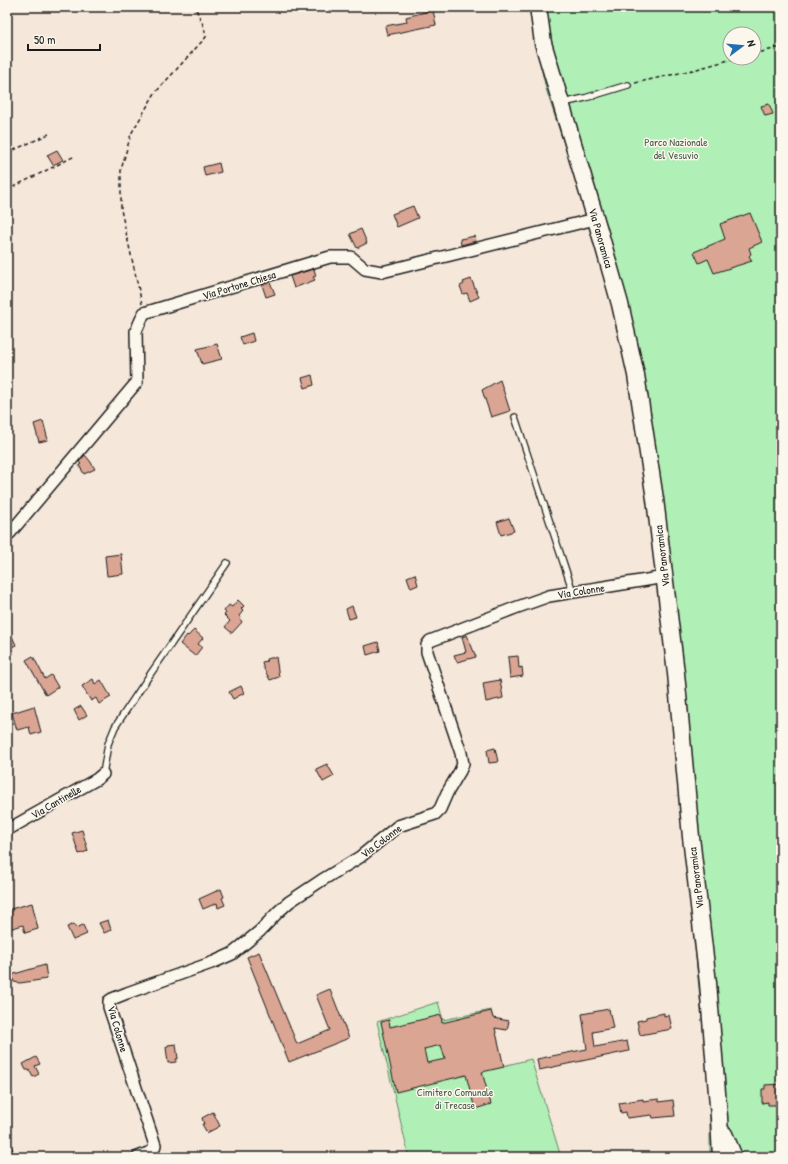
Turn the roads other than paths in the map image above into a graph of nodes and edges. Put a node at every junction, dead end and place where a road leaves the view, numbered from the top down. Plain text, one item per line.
1 (538, 7) edge
2 (628, 85) road end
3 (561, 103) junction
4 (596, 219) junction
5 (515, 417) dead end
6 (7, 534) edge
7 (227, 563) dead end
8 (665, 577) junction
9 (573, 592) junction
10 (103, 774) joint
11 (7, 830) edge
12 (719, 1117) junction
13 (7, 1144) edge
14 (11, 1157) edge
15 (138, 1157) edge
16 (714, 1157) edge
17 (721, 1157) edge
18 (734, 1157) edge

1 - 3 street, Via Panoramica
2 - 3 lane
3 - 4 street, Via Panoramica
4 - 6 street, Via Portone Chiesa
4 - 8 street, Via Panoramica
5 - 9 lane
7 - 10 lane
8 - 9 street, Via Colonne
8 - 12 street, Via Panoramica
9 - 15 street, Via Colonne
10 - 11 street, Via Cantinelle
12 - 16 street, Via Panoramica
12 - 17 street, Via Panoramica
12 - 18 street, Via Panoramica
13 - 14 lane

